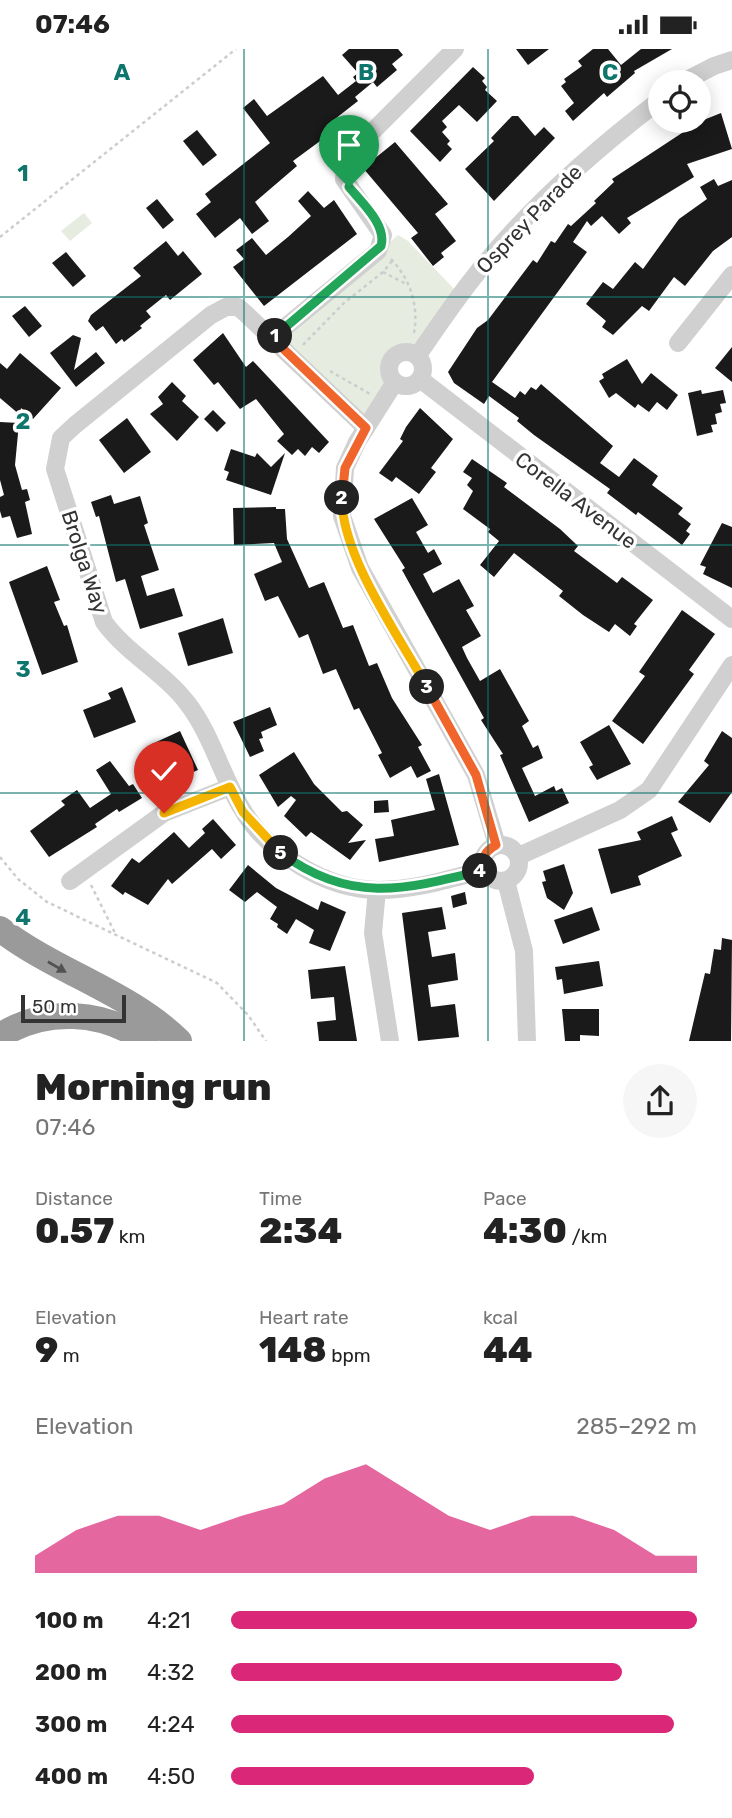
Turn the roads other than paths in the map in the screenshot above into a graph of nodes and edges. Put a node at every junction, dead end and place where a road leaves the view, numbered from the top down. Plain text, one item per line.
1 (455, 49) edge
2 (732, 60) edge
3 (706, 70) edge
4 (648, 110) edge
5 (732, 275) edge
6 (272, 338) junction
7 (678, 343) dead end
8 (415, 347) junction
9 (420, 379) junction
10 (396, 383) junction
11 (366, 428) junction
12 (732, 619) edge
13 (732, 665) edge
14 (230, 787) junction
15 (496, 845) junction
16 (519, 856) junction
17 (484, 870) junction
18 (77, 876) road end
19 (506, 881) junction
20 (377, 890) junction
21 (0, 929) edge
22 (0, 1037) edge
23 (146, 1041) edge
24 (179, 1041) edge
25 (390, 1041) edge
26 (527, 1041) edge

1 - 6 street
2 - 3 street
4 - 8 street, Osprey Parade
5 - 7 street
6 - 11 street, Brolga Way
6 - 14 street, Brolga Way
8 - 9 street
8 - 10 street
9 - 10 street
9 - 12 street, Corella Avenue
10 - 11 street
11 - 15 street
13 - 16 street
14 - 18 street
14 - 20 street, Brolga Way
15 - 16 street
15 - 17 street
16 - 19 street
17 - 19 street
17 - 20 street, Brolga Way
19 - 26 street
20 - 25 street
21 -> 24 highway
22 - 23 highway

